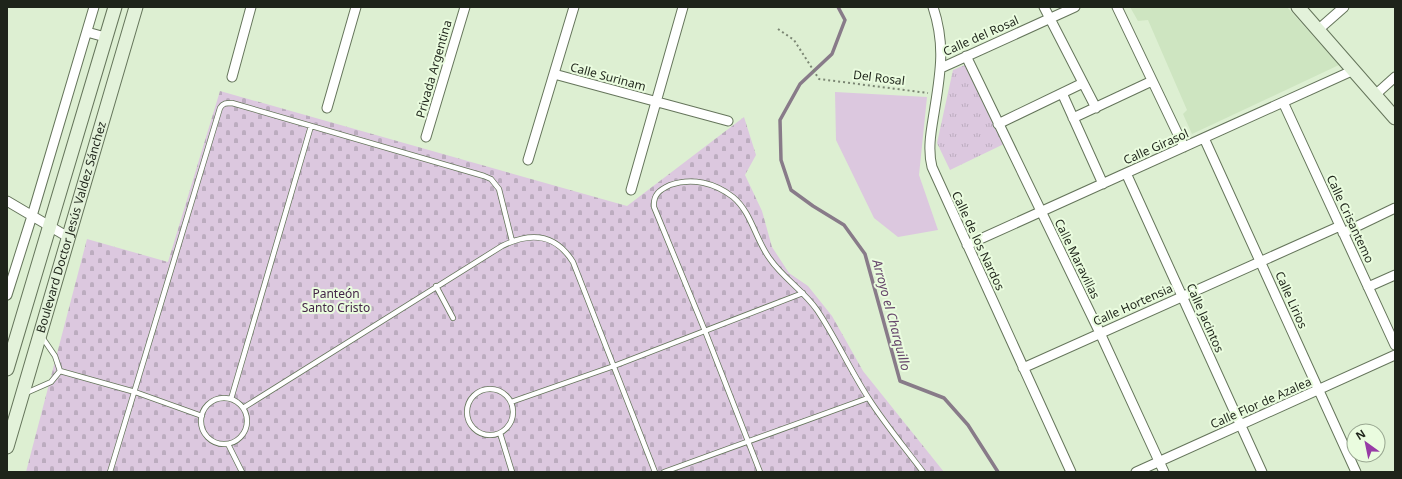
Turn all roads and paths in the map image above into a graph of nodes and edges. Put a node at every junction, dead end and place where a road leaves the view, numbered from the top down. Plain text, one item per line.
1 (94, 7) edge
2 (115, 7) edge
3 (136, 7) edge
4 (251, 7) edge
5 (356, 7) edge
6 (465, 7) edge
7 (574, 7) edge
8 (684, 7) edge
9 (933, 7) edge
10 (1044, 7) edge
11 (1074, 7) edge
12 (1117, 7) edge
13 (1298, 7) edge
14 (1344, 7) edge
15 (1050, 18) junction
16 (778, 29) dead end
17 (1319, 30) junction
18 (87, 32) junction
19 (105, 37) junction
20 (966, 56) junction
21 (941, 68) junction
22 (1354, 70) junction
23 (554, 74) junction
24 (232, 76) dead end
25 (1395, 77) edge
26 (1152, 81) junction
27 (1083, 83) junction
28 (1062, 93) junction
29 (937, 95) junction
30 (1375, 95) junction
31 (656, 102) junction
32 (1283, 102) junction
33 (327, 108) dead end
34 (1096, 108) junction
35 (1073, 118) junction
36 (1395, 118) edge
37 (728, 121) dead end
38 (998, 124) junction
39 (311, 126) junction
40 (426, 137) dead end
41 (1204, 138) junction
42 (1184, 148) junction
43 (528, 160) dead end
44 (1126, 173) junction
45 (1103, 184) junction
46 (631, 190) dead end
47 (7, 201) edge
48 (1395, 208) edge
49 (1040, 212) junction
50 (32, 216) junction
51 (49, 226) junction
52 (1342, 229) junction
53 (68, 237) junction
54 (512, 241) junction
55 (967, 245) junction
56 (1260, 261) junction
57 (1395, 275) edge
58 (8, 283) edge
59 (436, 286) junction
60 (1368, 287) junction
61 (803, 293) junction
62 (7, 295) edge
63 (1182, 296) junction
64 (453, 318) dead end
65 (705, 331) junction
66 (1100, 333) junction
67 (40, 334) junction
68 (1395, 345) edge
69 (1395, 355) edge
70 (614, 366) junction
71 (1023, 368) junction
72 (7, 369) edge
73 (60, 371) junction
74 (1319, 390) junction
75 (135, 392) junction
76 (22, 394) junction
77 (868, 398) junction
78 (231, 399) junction
79 (511, 402) junction
80 (243, 408) junction
81 (202, 416) junction
82 (1241, 425) junction
83 (500, 433) junction
84 (748, 441) junction
85 (228, 444) junction
86 (7, 447) edge
87 (1159, 461) junction
88 (110, 472) edge
89 (242, 472) edge
90 (512, 472) edge
91 (655, 472) edge
92 (664, 472) edge
93 (760, 472) edge
94 (923, 472) edge
95 (1071, 472) edge
96 (1136, 472) edge
97 (1164, 472) edge
98 (1262, 472) edge
99 (1356, 472) edge

1 - 18 street
2 - 19 main road, Boulevard Doctor Jesús Valdez Sánchez
3 - 53 main road, Boulevard Doctor Jesús Valdez Sánchez
4 - 24 street
5 - 33 street
6 - 40 street, Privada Argentina
7 - 23 street
8 - 31 street
9 - 21 street, Calle de los Nardos
10 - 15 street
11 - 15 street, Calle del Rosal
12 - 26 street
13 - 17 main road
14 - 17 street
15 - 20 street, Calle del Rosal
15 - 27 street
16 - 29 path, Del Rosal
17 - 22 main road
18 - 19 street
18 - 50 street
19 - 51 main road, Boulevard Doctor Jesús Valdez Sánchez
20 - 21 street, Calle del Rosal
20 - 38 street, Calle Maravillas
21 - 29 street, Calle de los Nardos
22 - 30 main road
22 - 32 street, Calle Girasol
23 - 31 street, Calle Surinam
23 - 43 street
25 - 30 street
26 - 34 street
26 - 42 street
27 - 28 street
27 - 34 street
28 - 35 street
28 - 38 street
29 - 55 street, Calle de los Nardos
30 - 36 main road
31 - 37 street, Calle Surinam
31 - 46 street
32 - 41 street, Calle Girasol
32 - 52 street, Calle Crisantemo
34 - 35 street
35 - 45 street
38 - 49 street, Calle Maravillas
39 - 54 lane
39 - 75 lane
39 - 78 lane
41 - 42 street, Calle Girasol
41 - 56 street, Calle Lirios
42 - 44 street, Calle Girasol
44 - 45 street, Calle Girasol
44 - 63 street, Calle Jacintos
45 - 49 street, Calle Girasol
47 - 50 street
48 - 52 street, Calle Hortensia
49 - 55 street, Calle Girasol
49 - 66 street, Calle Maravillas
50 - 51 street
50 - 58 street
51 - 53 street
51 - 72 main road, Boulevard Doctor Jesús Valdez Sánchez
52 - 56 street, Calle Hortensia
52 - 60 street, Calle Crisantemo
53 - 67 main road, Boulevard Doctor Jesús Valdez Sánchez
54 - 59 lane
54 - 70 lane
55 - 71 street, Calle de los Nardos
56 - 63 street, Calle Hortensia
56 - 74 street, Calle Lirios
57 - 60 street
58 - 62 street
59 - 64 lane
59 - 80 lane
60 - 68 street, Calle Crisantemo
61 - 65 lane
61 - 65 lane
61 - 77 lane
63 - 66 street, Calle Hortensia
63 - 82 street, Calle Jacintos
65 - 70 lane
65 - 84 lane
66 - 71 street, Calle Hortensia
66 - 87 street, Calle Maravillas
67 - 73 lane
67 - 76 main road, Boulevard Doctor Jesús Valdez Sánchez
69 - 74 street, Calle Flor de Azalea
70 - 79 lane
70 - 91 lane
71 - 95 street, Calle de los Nardos
73 - 75 lane
73 - 76 lane
74 - 82 street, Calle Flor de Azalea
74 - 99 street, Calle Lirios
75 - 81 lane
75 - 88 lane
76 - 86 main road, Boulevard Doctor Jesús Valdez Sánchez
77 - 84 lane
77 - 94 lane
78 - 80 lane
78 - 81 lane
79 - 83 lane
79 - 83 lane
80 - 85 lane
81 - 85 lane
82 - 87 street, Calle Flor de Azalea
82 - 98 street, Calle Jacintos
83 - 90 lane
84 - 92 lane
84 - 93 lane
85 - 89 lane
87 - 96 street, Calle Flor de Azalea
87 - 97 street, Calle Maravillas

